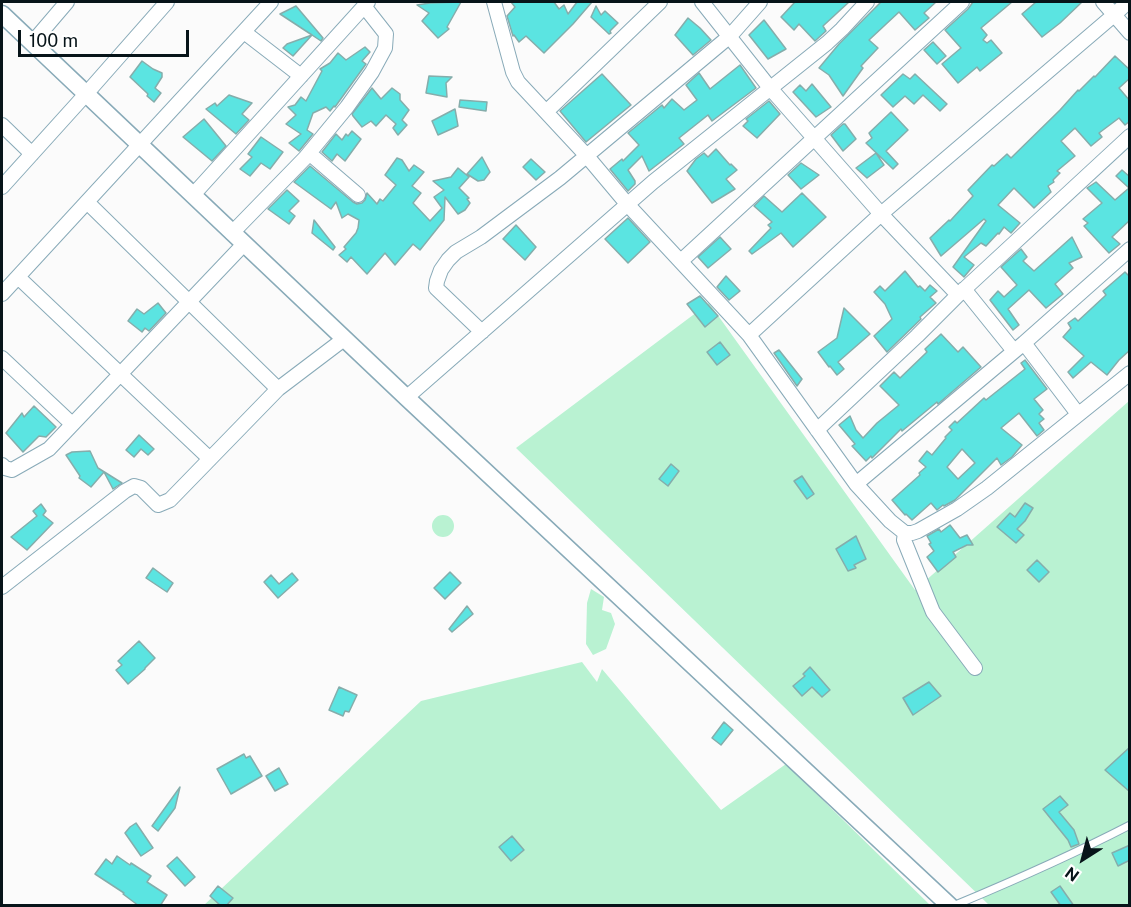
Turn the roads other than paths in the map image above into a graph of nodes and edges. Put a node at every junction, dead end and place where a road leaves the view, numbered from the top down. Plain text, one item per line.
1 (67, 2) edge
2 (166, 2) edge
3 (271, 2) edge
4 (494, 2) edge
5 (660, 2) edge
6 (702, 2) edge
7 (760, 2) edge
8 (867, 2) edge
9 (962, 2) edge
10 (1103, 2) edge
11 (1128, 2) edge
12 (366, 4) edge
13 (2, 14) edge
14 (1114, 15) junction
15 (244, 32) junction
16 (1130, 33) edge
17 (730, 36) junction
18 (32, 43) junction
19 (301, 76) junction
20 (770, 88) junction
21 (86, 94) junction
22 (546, 112) junction
23 (2, 125) edge
24 (1130, 136) edge
25 (814, 138) junction
26 (140, 145) junction
27 (309, 153) junction
28 (32, 154) junction
29 (586, 155) junction
30 (2, 187) edge
31 (193, 195) junction
32 (358, 195) dead end
33 (87, 202) junction
34 (628, 205) junction
35 (881, 214) junction
36 (238, 238) junction
37 (1130, 249) edge
38 (681, 261) junction
39 (18, 277) junction
40 (961, 292) junction
41 (2, 294) edge
42 (189, 302) junction
43 (482, 332) junction
44 (749, 335) junction
45 (344, 339) junction
46 (1019, 347) junction
47 (2, 358) edge
48 (121, 373) junction
49 (1130, 373) edge
50 (278, 389) junction
51 (406, 398) junction
52 (1078, 414) junction
53 (72, 424) junction
54 (817, 430) junction
55 (210, 459) junction
56 (2, 465) edge
57 (856, 484) junction
58 (905, 533) junction
59 (2, 587) edge
60 (975, 668) dead end
61 (1130, 825) edge
62 (951, 906) edge

1 - 18 street
2 - 21 street
3 - 15 street
4 - 22 street
5 - 22 street
6 - 17 street
7 - 17 street
8 - 20 street
9 - 25 street
10 - 14 street
11 - 14 street
12 - 19 street
12 - 27 street
13 - 18 street
14 - 16 street
14 - 35 street
15 - 19 street
15 - 26 street
17 - 20 street
17 - 29 street
18 - 21 street
19 - 31 street
20 - 25 street
20 - 34 street
21 - 26 street
21 - 28 street
22 - 29 street
23 - 28 street
24 - 40 street
25 - 35 street
25 - 38 street
26 - 31 street
26 - 33 street
27 - 32 street
27 - 36 street
28 - 30 street
29 - 34 street
29 - 43 street
31 - 36 street
33 - 39 street
33 - 42 street
34 - 38 street
34 - 43 street
35 - 40 street
35 - 44 street
36 - 42 street
36 - 45 street
37 - 46 street
38 - 44 street
39 - 41 street
39 - 48 street
40 - 46 street
40 - 54 street
42 - 48 street
42 - 50 street
43 - 51 street
44 - 54 street
45 - 50 street
45 - 51 street
46 - 52 street
46 - 57 street
47 - 53 street
48 - 53 street
48 - 55 street
49 - 52 street
50 - 55 street
51 - 62 street
52 - 58 street
53 - 56 street
54 - 57 street
55 - 59 street
57 - 58 street
58 - 60 street
61 - 62 lane

